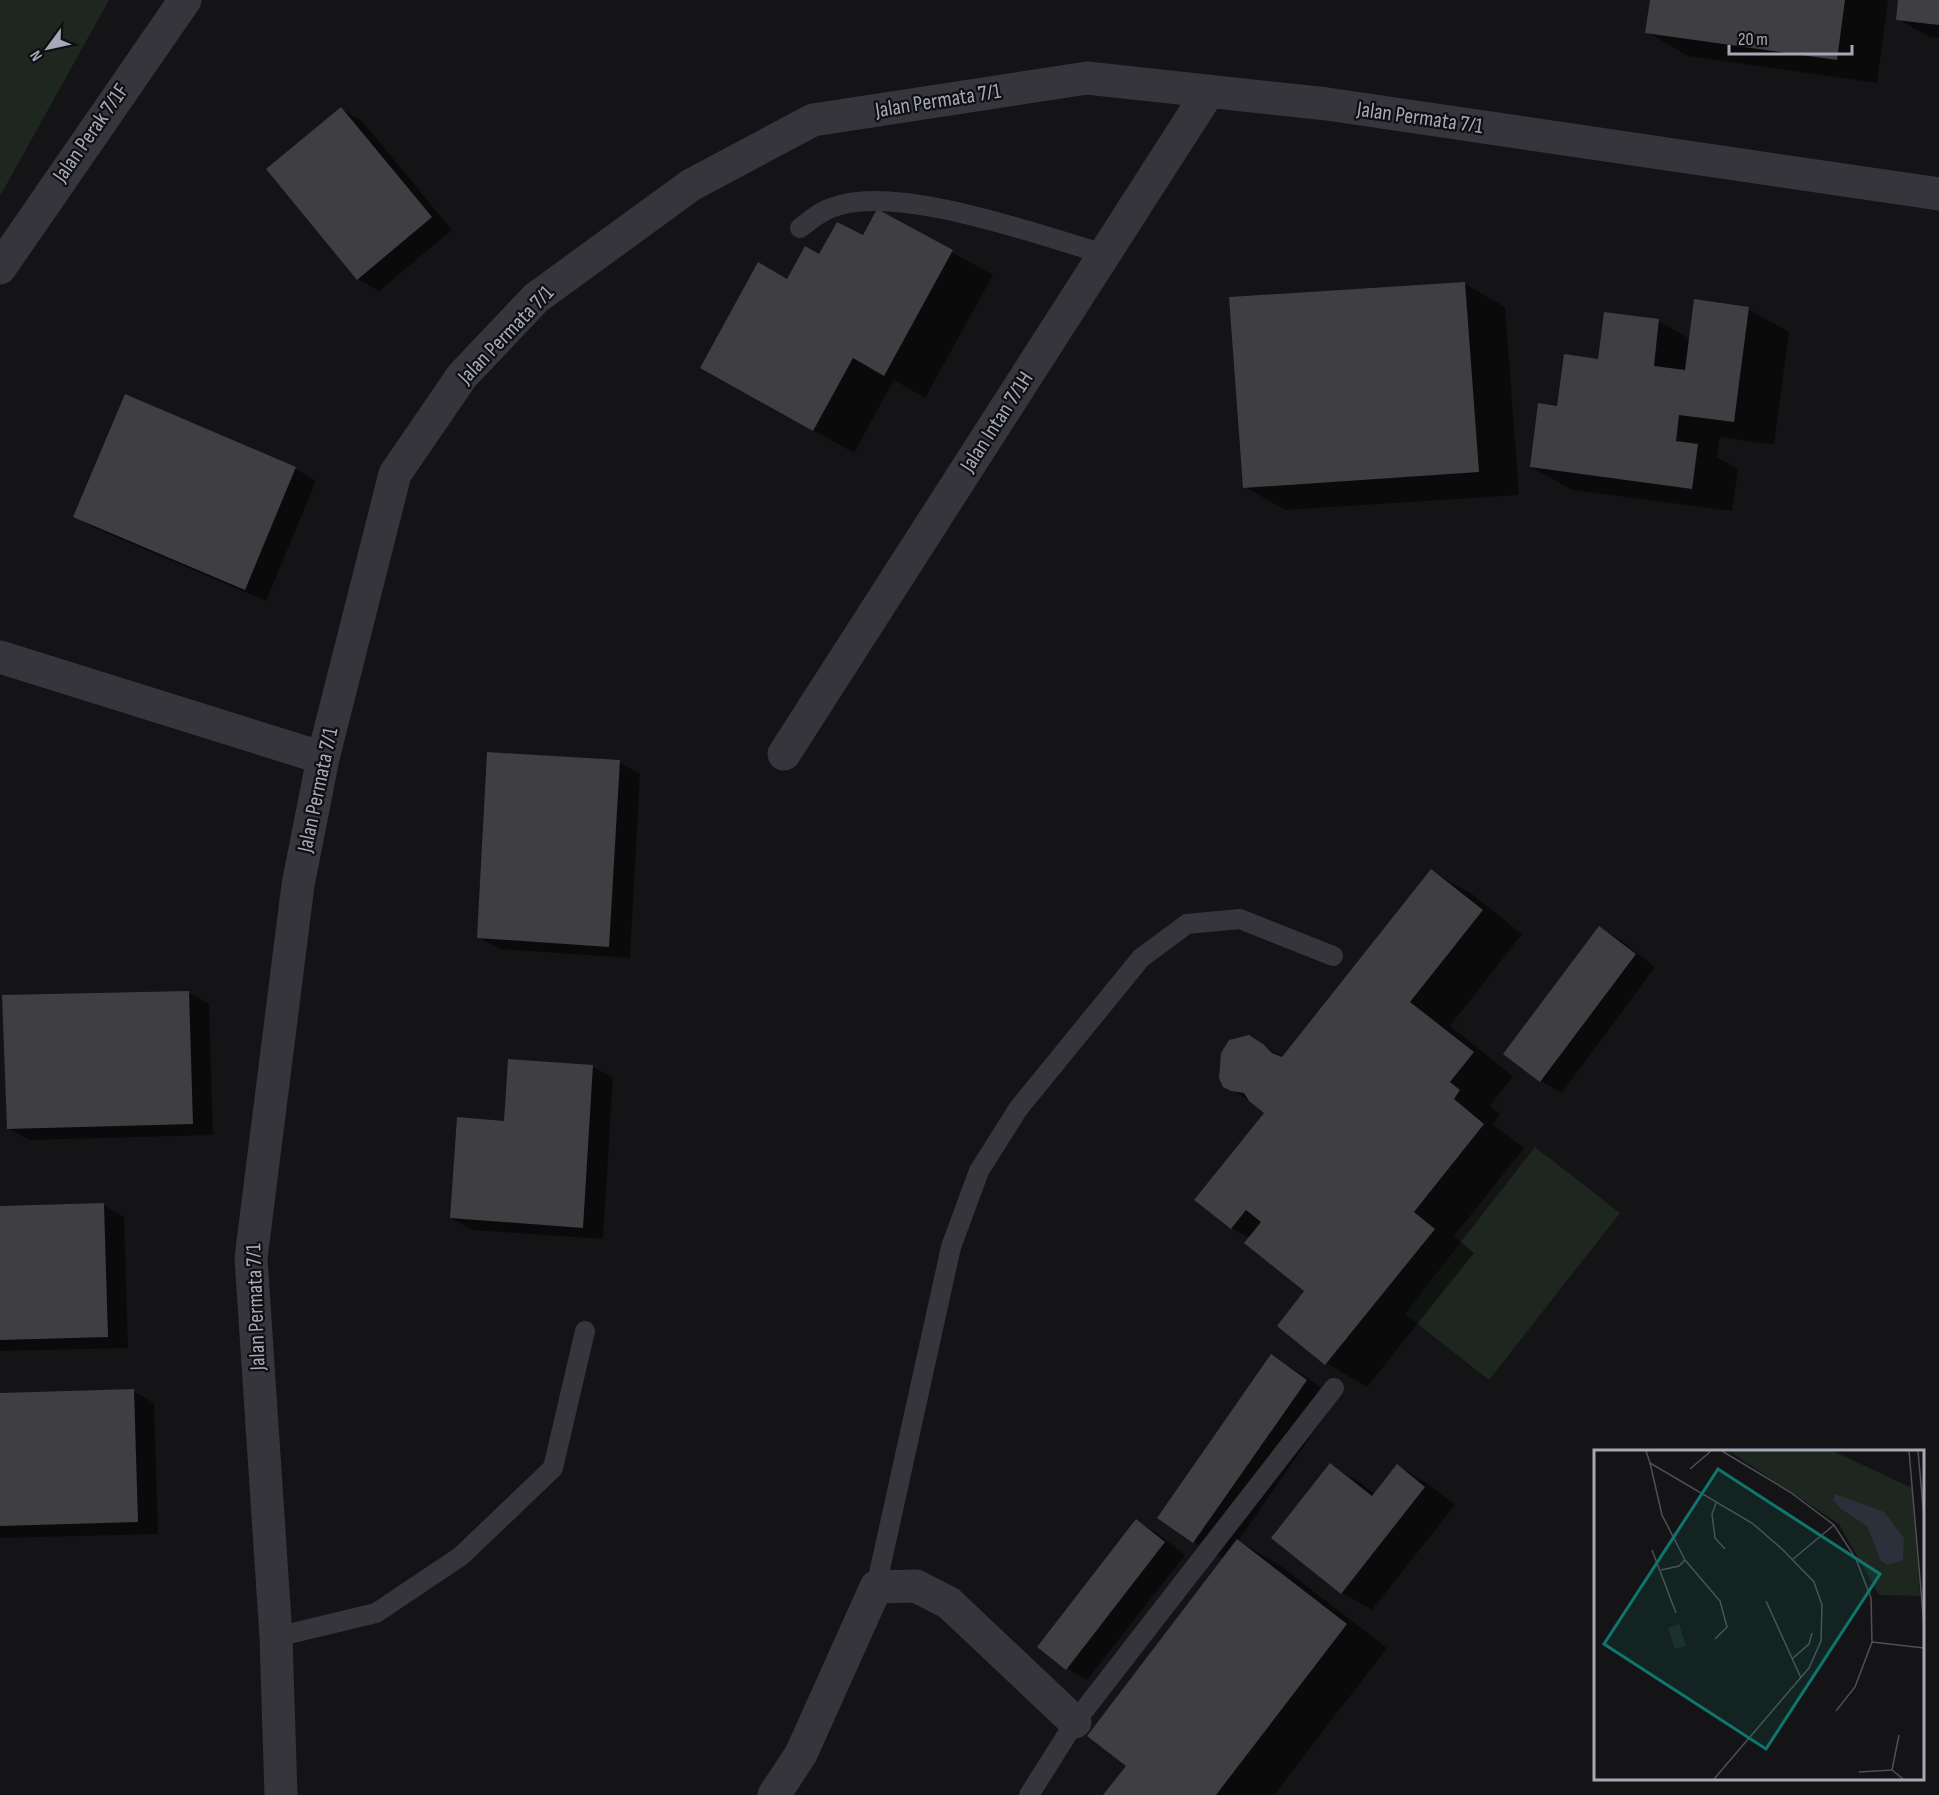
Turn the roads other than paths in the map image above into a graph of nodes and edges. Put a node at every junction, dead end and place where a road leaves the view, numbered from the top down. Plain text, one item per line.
1 (185, 0) edge
2 (1209, 91) junction
3 (1939, 194) edge
4 (800, 228) dead end
5 (1104, 254) junction
6 (0, 268) edge
7 (0, 657) edge
8 (784, 754) dead end
9 (323, 758) junction
10 (1333, 957) dead end
11 (585, 1331) dead end
12 (1334, 1388) dead end
13 (876, 1587) junction
14 (276, 1637) junction
15 (1075, 1722) junction
16 (281, 1795) edge
17 (774, 1795) edge
18 (1029, 1795) edge

1 - 6 street, Jalan Perak 7/1F
2 - 3 street, Jalan Permata 7/1
2 - 5 street, Jalan Intan 7/1H
2 - 9 street, Jalan Permata 7/1
4 - 5 lane
5 - 8 street, Jalan Intan 7/1H
7 - 9 street
9 - 14 street, Jalan Permata 7/1
10 - 13 lane
11 - 14 lane
12 - 15 lane
13 - 15 street
13 - 17 street
14 - 16 street, Jalan Permata 7/1
15 - 18 lane

